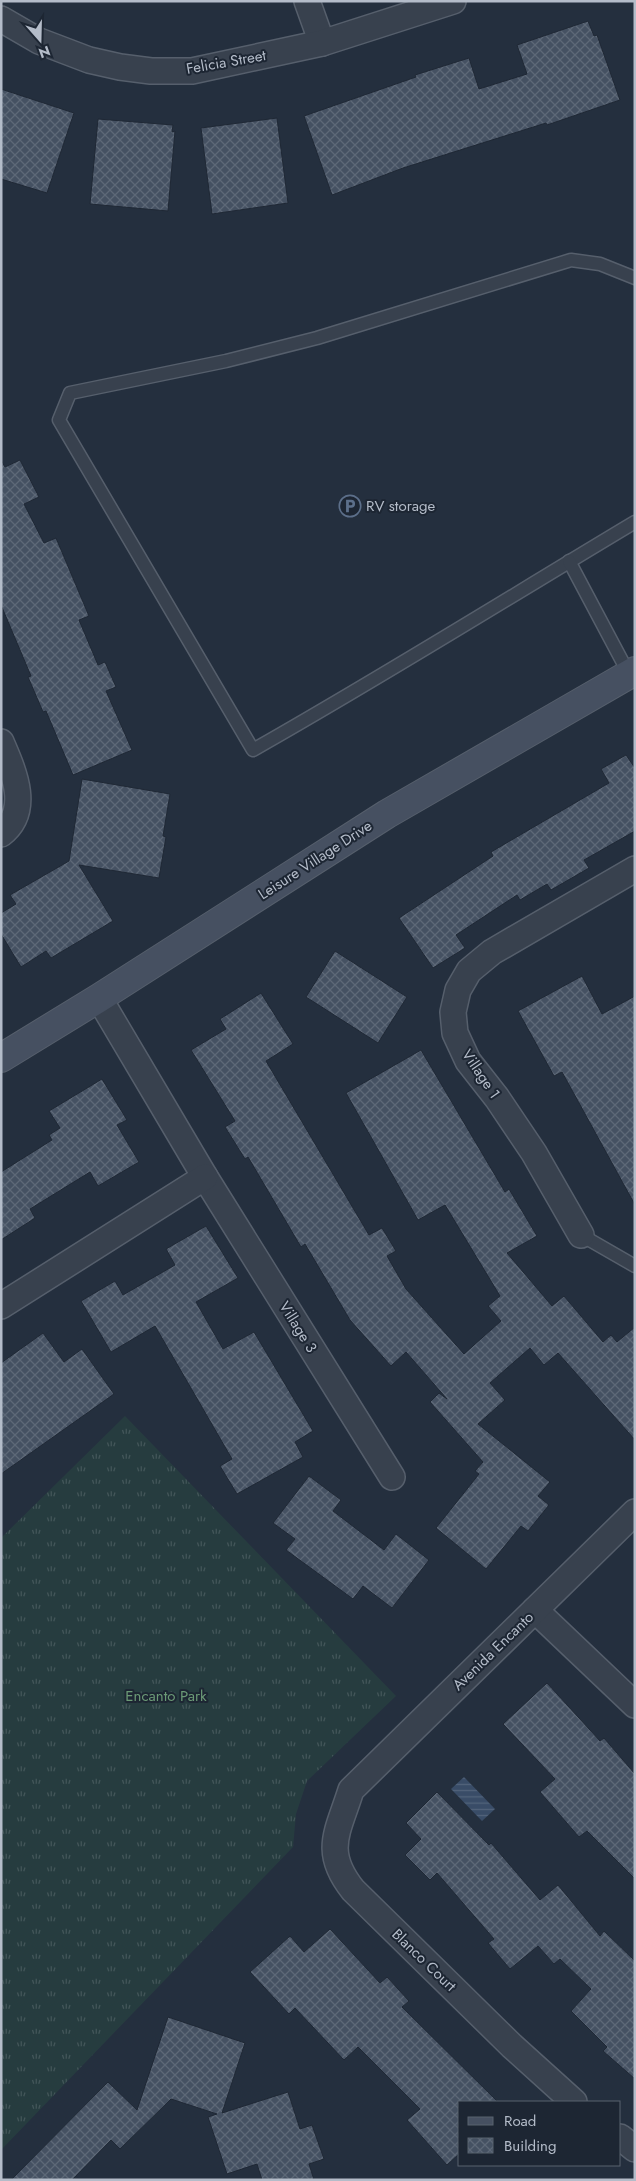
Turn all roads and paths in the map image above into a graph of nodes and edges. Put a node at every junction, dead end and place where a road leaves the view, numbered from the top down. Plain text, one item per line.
1 (307, 1) edge
2 (453, 1) edge
3 (1, 19) edge
4 (322, 44) junction
5 (635, 278) edge
6 (635, 522) edge
7 (569, 561) junction
8 (632, 672) edge
9 (1, 742) edge
10 (1, 834) edge
11 (635, 868) edge
12 (99, 998) junction
13 (1, 1058) edge
14 (205, 1178) junction
15 (581, 1235) joint
16 (635, 1266) edge
17 (1, 1306) edge
18 (392, 1476) dead end
19 (635, 1512) edge
20 (535, 1610) junction
21 (635, 1706) edge
22 (351, 1790) joint
23 (573, 2101) edge
24 (621, 2138) edge
25 (635, 2149) edge

1 - 4 street
2 - 4 street, Felicia Street
3 - 4 street, Felicia Street
5 - 7 lane
6 - 7 lane
7 - 8 lane
8 - 12 street, Leisure Village Drive
9 - 10 street
11 - 15 street, Village 1
12 - 13 street, Leisure Village Drive
12 - 14 street, Village 3
14 - 17 street
14 - 18 street, Village 3
15 - 16 lane
19 - 20 street, Avenida Encanto
20 - 21 street
20 - 22 street, Avenida Encanto
22 - 23 street, Blanco Court
24 - 25 street

